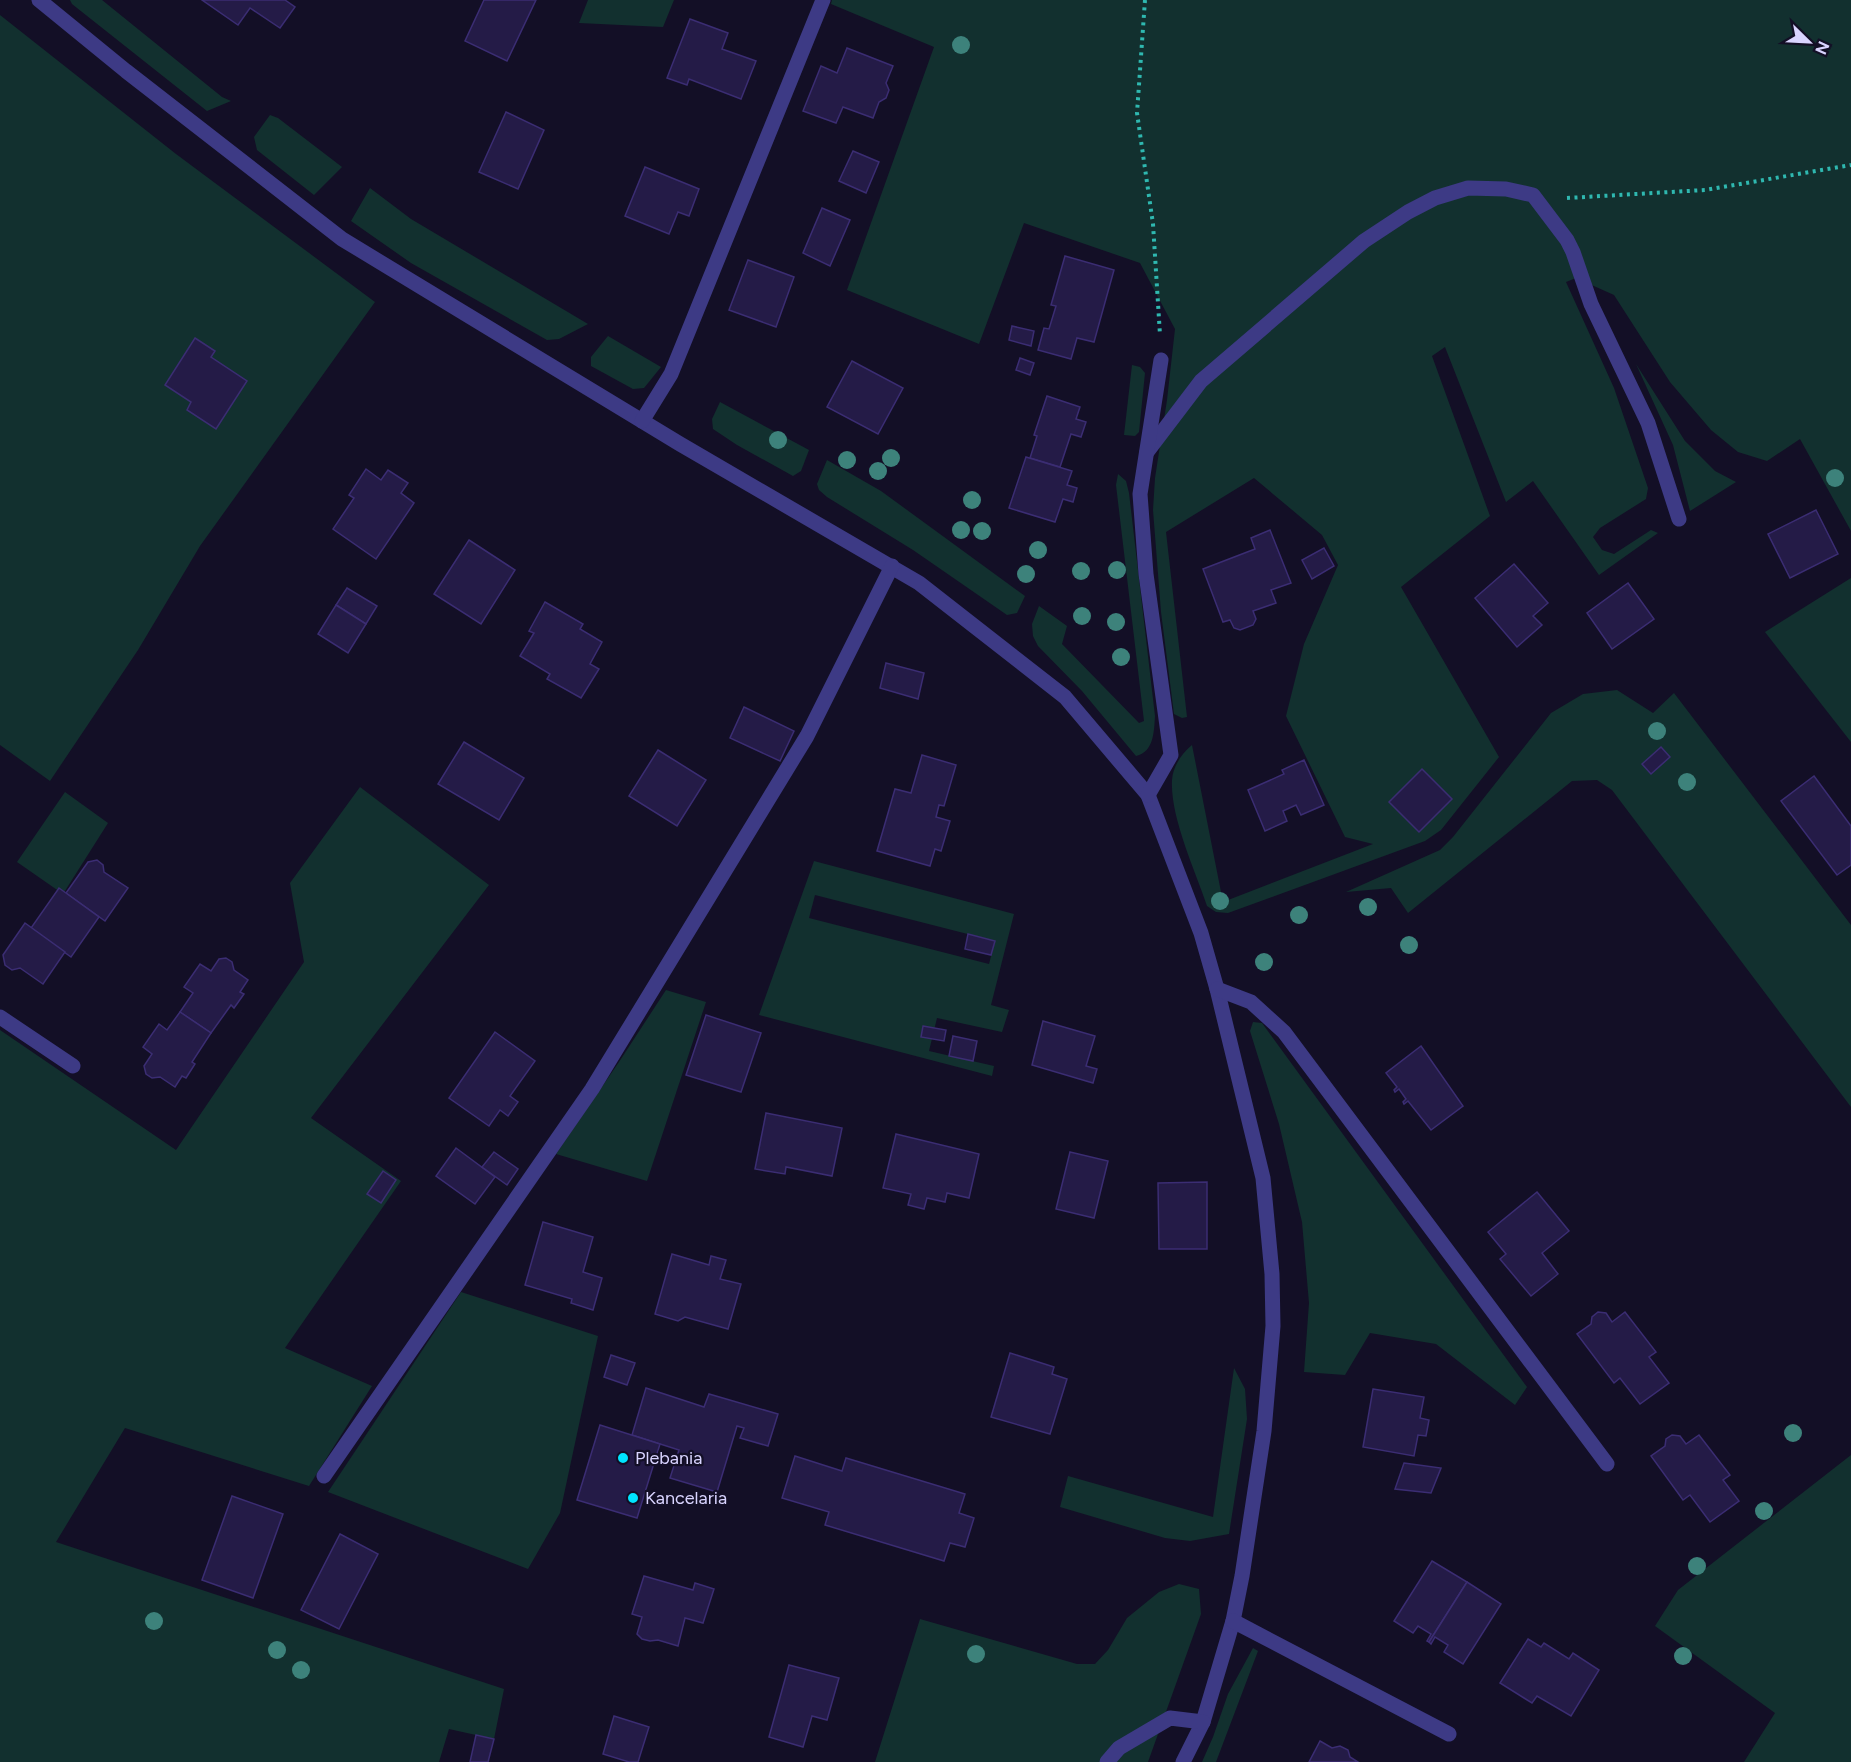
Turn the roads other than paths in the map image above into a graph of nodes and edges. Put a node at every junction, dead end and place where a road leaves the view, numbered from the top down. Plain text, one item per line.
1 (39, 0) edge
2 (823, 0) edge
3 (1161, 360) road end
4 (642, 421) junction
5 (1147, 452) junction
6 (1679, 519) dead end
7 (892, 566) junction
8 (1148, 795) junction
9 (1218, 989) junction
10 (0, 1017) edge
11 (73, 1066) dead end
12 (1606, 1464) dead end
13 (324, 1476) dead end
14 (1233, 1621) junction
15 (1203, 1722) junction
16 (1449, 1734) dead end
17 (1107, 1762) edge
18 (1183, 1762) edge

1 - 4 street
2 - 4 street
3 - 5 street
4 - 7 street
5 - 6 street
5 - 8 street
7 - 8 street
7 - 13 street
8 - 9 street
9 - 12 street
9 - 14 street
10 - 11 street
14 - 15 street
14 - 16 street
15 - 17 street
15 - 18 street

